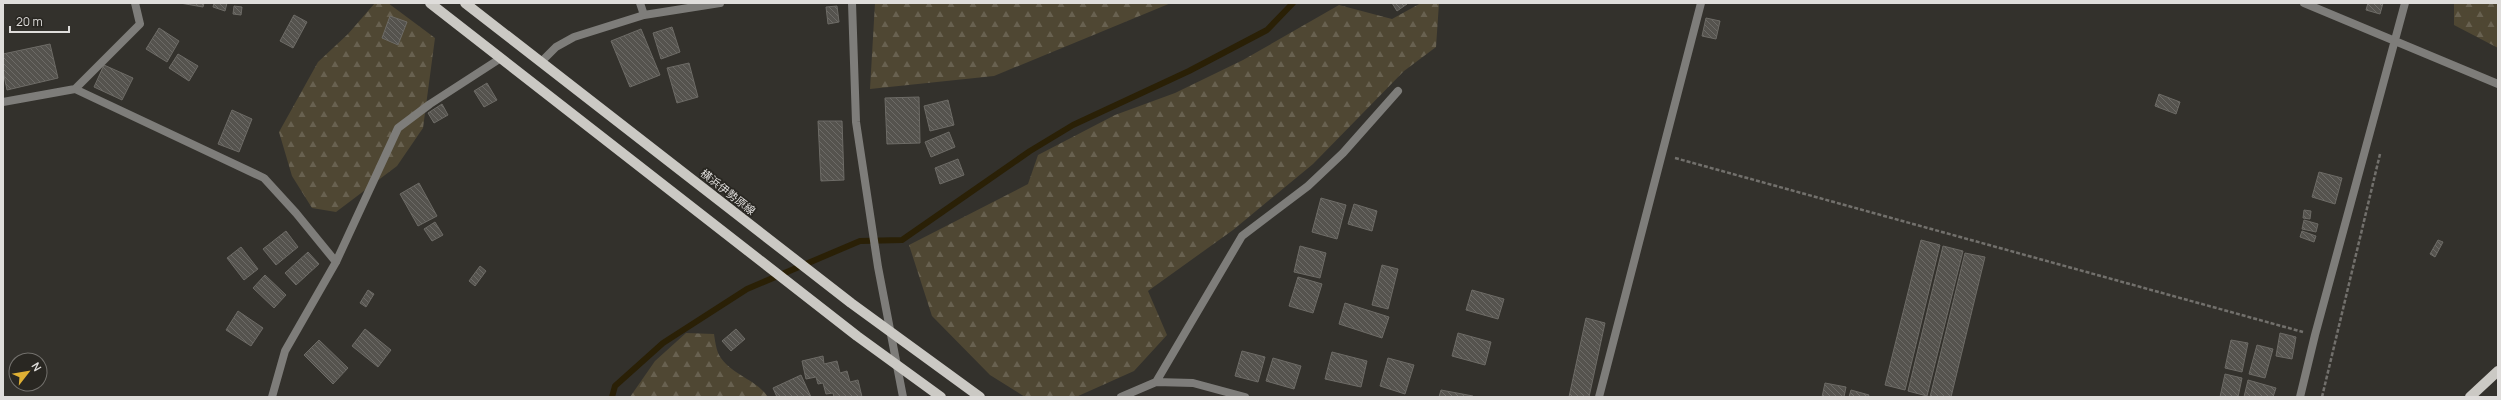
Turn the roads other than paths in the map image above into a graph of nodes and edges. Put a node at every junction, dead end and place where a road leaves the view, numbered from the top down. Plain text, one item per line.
1 (134, 3) edge
2 (430, 3) edge
3 (465, 3) edge
4 (640, 3) edge
5 (720, 3) edge
6 (852, 3) edge
7 (1701, 3) edge
8 (2304, 3) edge
9 (2405, 3) edge
10 (644, 14) junction
11 (2395, 40) junction
12 (501, 58) junction
13 (540, 62) junction
14 (2498, 84) edge
15 (75, 89) junction
16 (1398, 91) dead end
17 (3, 102) edge
18 (336, 262) junction
19 (889, 330) junction
20 (896, 364) junction
21 (2498, 371) edge
22 (1156, 382) junction
23 (272, 397) edge
24 (903, 397) edge
25 (941, 397) edge
26 (980, 397) edge
27 (1120, 397) edge
28 (1245, 397) edge
29 (1599, 397) edge
30 (2300, 397) edge
31 (2470, 397) edge

1 - 15 street
2 - 12 main road
3 - 13 main road, 横浜伊勢原線
4 - 10 street
5 - 10 street
6 - 19 street
7 - 29 street
8 - 11 street
9 - 11 street
10 - 13 street
11 - 14 street
11 - 30 street
12 - 18 street
12 - 20 main road
13 - 19 main road, 横浜伊勢原線
15 - 17 street
15 - 18 street
16 - 22 street
18 - 23 street
19 - 20 street
19 - 26 main road, 横浜伊勢原線
20 - 24 street
20 - 25 main road
21 - 31 main road
22 - 27 street
22 - 28 street

